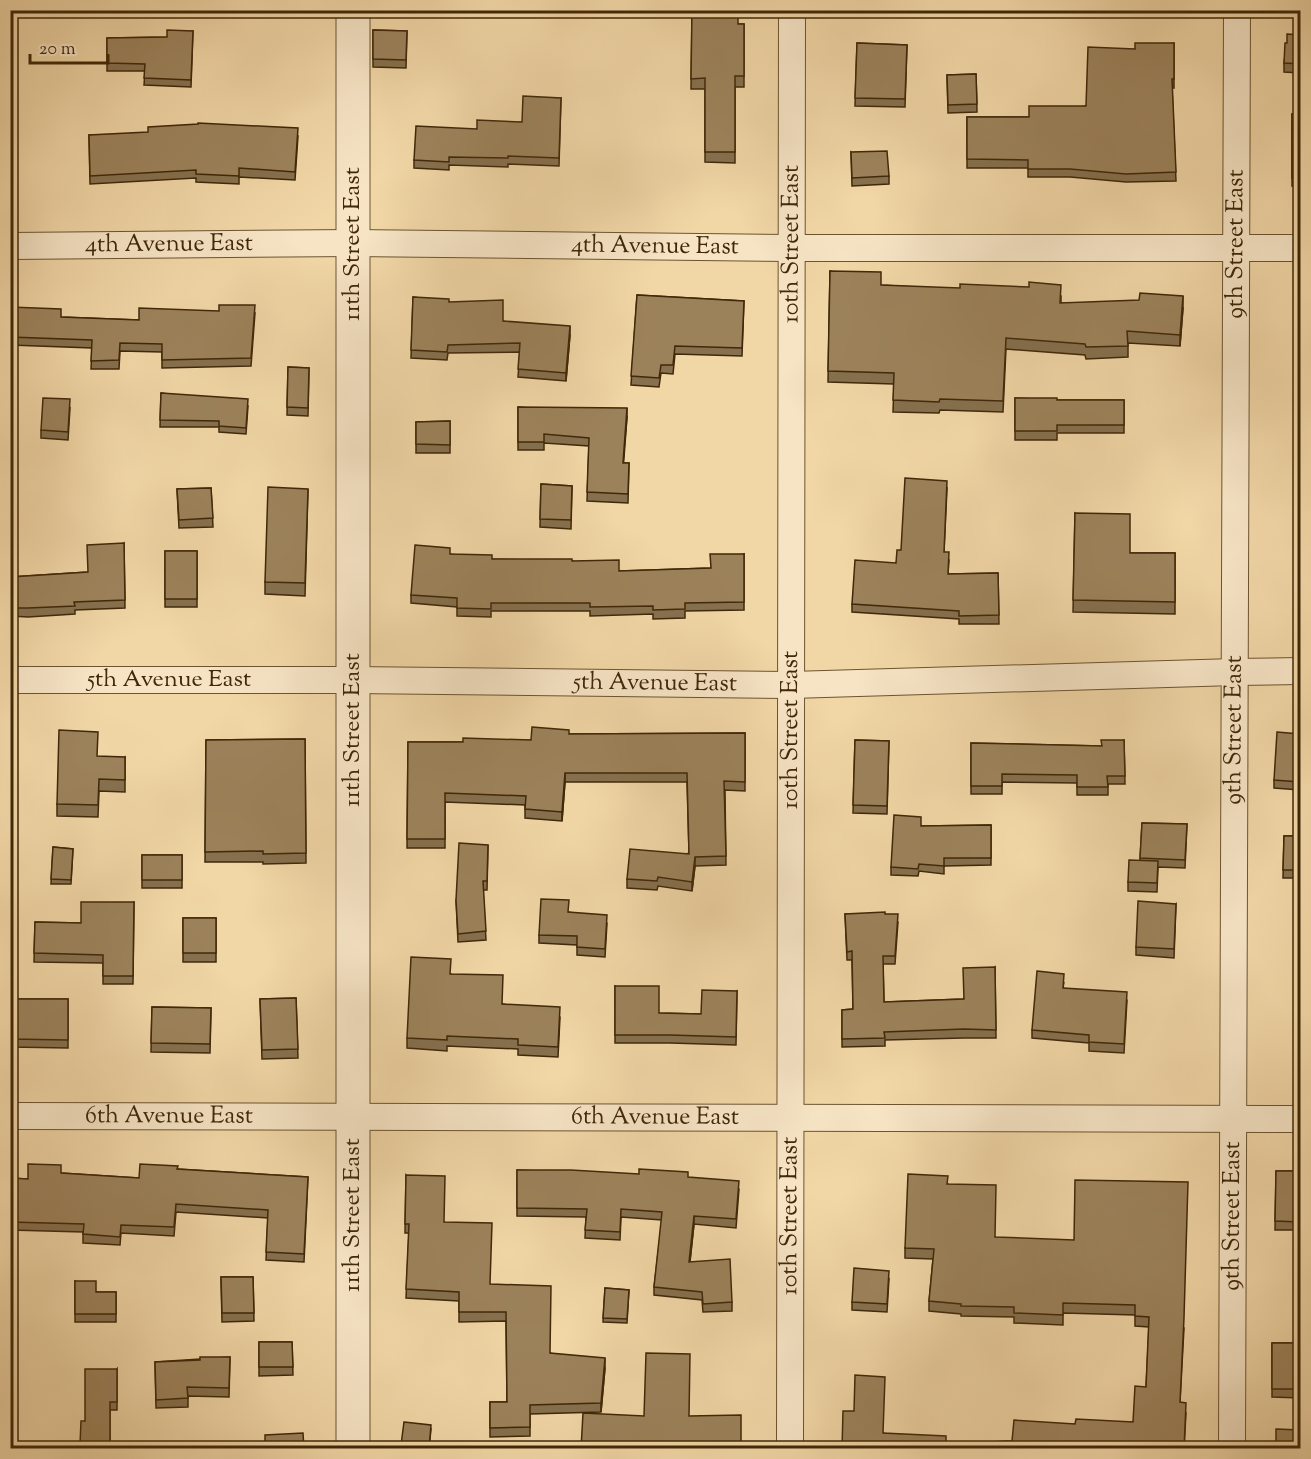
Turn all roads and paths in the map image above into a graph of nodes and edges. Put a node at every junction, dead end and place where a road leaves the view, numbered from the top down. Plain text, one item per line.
1 (353, 10) edge
2 (792, 10) edge
3 (1237, 10) edge
4 (353, 243) junction
5 (10, 246) edge
6 (791, 248) junction
7 (1236, 248) junction
8 (1300, 248) edge
9 (1300, 671) edge
10 (1235, 672) junction
11 (10, 680) edge
12 (353, 680) junction
13 (791, 685) junction
14 (10, 1116) edge
15 (353, 1117) junction
16 (790, 1118) junction
17 (1233, 1119) junction
18 (1300, 1119) edge
19 (353, 1449) edge
20 (790, 1449) edge
21 (1232, 1449) edge

1 - 4 street, 11th Street East
2 - 6 street, 10th Street East
3 - 7 street, 9th Street East
4 - 5 street, 4th Avenue East
4 - 6 street, 4th Avenue East
4 - 12 street, 11th Street East
6 - 7 street, 4th Avenue East
6 - 13 street, 10th Street East
7 - 8 street, 4th Avenue East
7 - 10 street, 9th Street East
9 - 10 street, 5th Avenue East
10 - 13 street, 5th Avenue East
10 - 17 street, 9th Street East
11 - 12 street, 5th Avenue East
12 - 13 street, 5th Avenue East
12 - 15 street, 11th Street East
13 - 16 street, 10th Street East
14 - 15 street, 6th Avenue East
15 - 16 street, 6th Avenue East
15 - 19 street, 11th Street East
16 - 17 street, 6th Avenue East
16 - 20 street, 10th Street East
17 - 18 street, 6th Avenue East
17 - 21 street, 9th Street East

